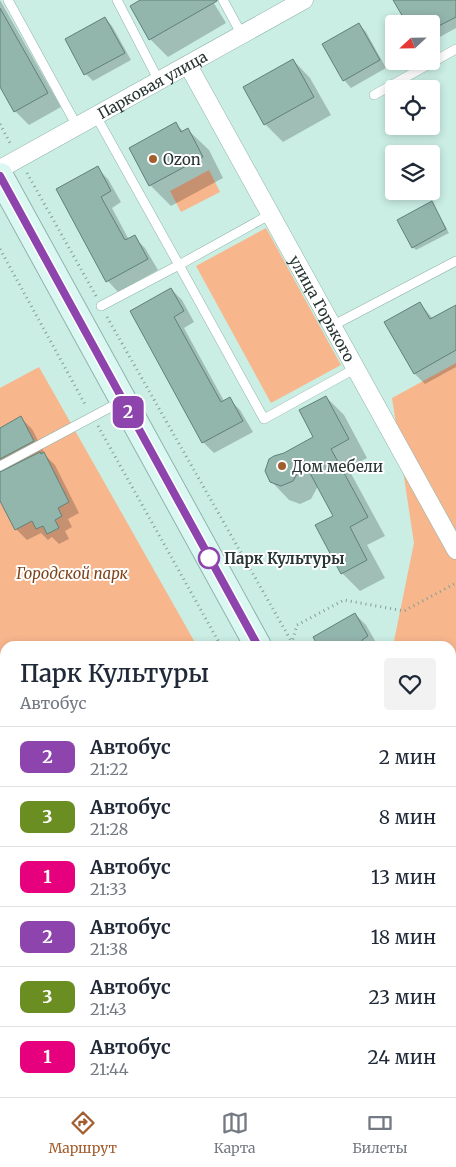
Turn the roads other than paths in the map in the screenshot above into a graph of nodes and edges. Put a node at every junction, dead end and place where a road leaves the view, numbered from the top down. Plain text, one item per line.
1 (8, 0) edge
2 (117, 0) edge
3 (223, 0) edge
4 (304, 0) edge
5 (242, 35) junction
6 (456, 49) edge
7 (188, 65) junction
8 (159, 81) junction
9 (374, 95) dead end
10 (96, 116) junction
11 (78, 126) junction
12 (9, 167) edge
13 (0, 169) edge
14 (270, 214) junction
15 (456, 261) edge
16 (179, 265) junction
17 (101, 306) road end
18 (332, 326) junction
19 (356, 368) junction
20 (122, 401) junction
21 (0, 466) edge
22 (456, 550) edge
23 (255, 641) edge

1 - 11 lane
2 - 8 lane
3 - 5 lane
4 - 5 street, Парковая улица
5 - 7 street, Парковая улица
6 - 9 lane
7 - 8 street, Парковая улица
7 - 14 street, улица Горького
8 - 10 street, Парковая улица
10 - 11 street, Парковая улица
10 - 16 lane
11 - 12 street, Парковая улица
12 - 13 street, Парковая улица
12 - 20 main road
14 - 16 lane
14 - 18 street, улица Горького
15 - 18 lane
16 - 17 lane
16 - 19 lane
18 - 19 street, улица Горького
19 - 22 street, улица Горького
20 - 21 lane
20 - 23 main road

